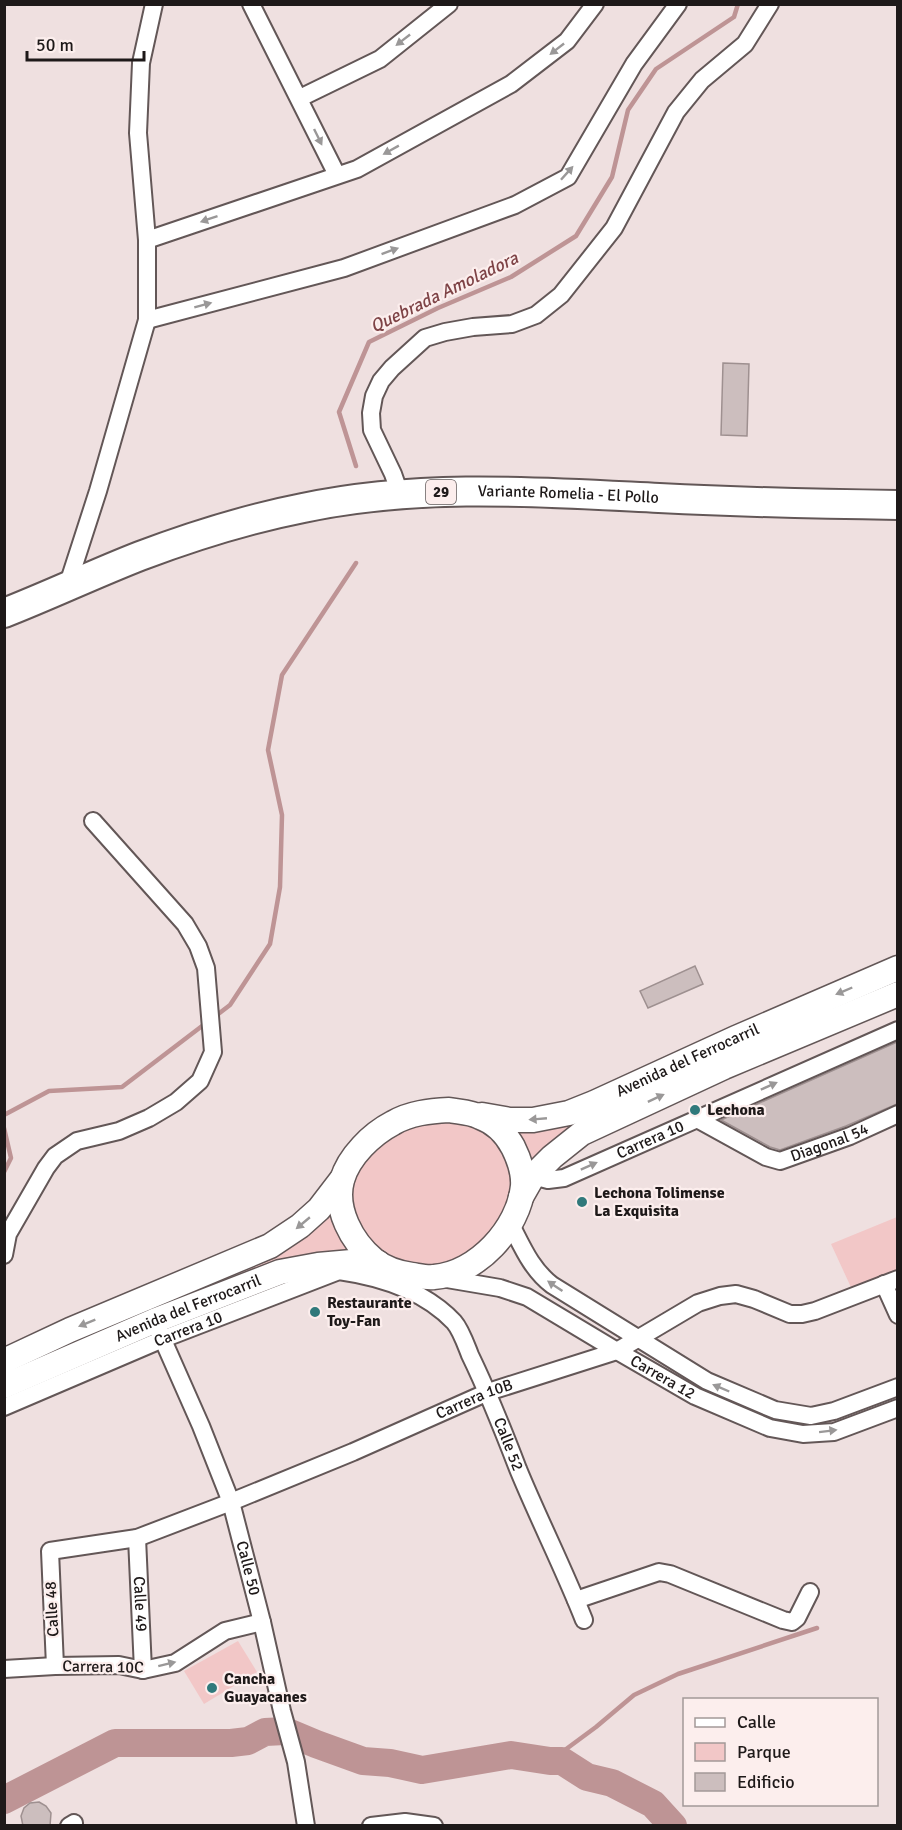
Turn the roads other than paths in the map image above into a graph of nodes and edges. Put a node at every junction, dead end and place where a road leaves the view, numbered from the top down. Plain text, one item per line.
1 (154, 4) edge
2 (251, 4) edge
3 (449, 4) edge
4 (595, 4) edge
5 (678, 4) edge
6 (770, 4) edge
7 (300, 98) junction
8 (337, 175) junction
9 (147, 240) junction
10 (147, 320) junction
11 (400, 494) junction
12 (897, 505) edge
13 (67, 587) junction
14 (4, 613) edge
15 (93, 821) dead end
16 (897, 968) edge
17 (897, 994) edge
18 (897, 1030) edge
19 (469, 1113) junction
20 (897, 1114) edge
21 (696, 1119) junction
22 (533, 1176) junction
23 (342, 1179) junction
24 (521, 1197) junction
25 (510, 1223) junction
26 (4, 1255) edge
27 (378, 1263) junction
28 (339, 1271) joint
29 (435, 1277) junction
30 (891, 1282) edge
31 (897, 1315) edge
32 (158, 1330) junction
33 (639, 1338) junction
34 (617, 1351) junction
35 (4, 1361) edge
36 (4, 1386) edge
37 (897, 1387) edge
38 (488, 1392) junction
39 (4, 1407) edge
40 (897, 1408) edge
41 (775, 1410) junction
42 (770, 1428) junction
43 (231, 1502) junction
44 (137, 1538) junction
45 (50, 1551) joint
46 (810, 1592) dead end
47 (576, 1600) junction
48 (584, 1620) dead end
49 (262, 1622) junction
50 (55, 1666) junction
51 (4, 1669) edge
52 (143, 1670) junction
53 (306, 1826) edge
54 (371, 1826) edge
55 (434, 1826) edge

1 - 9 street
2 - 7 street
3 -> 7 street
4 -> 8 street
10 -> 5 street
6 - 11 street
7 -> 8 street
8 -> 9 street
9 - 10 street
10 - 13 street
11 - 12 highway, Variante Romelia - El Pollo / 29
11 - 13 highway, Variante Romelia - El Pollo / 29
13 - 14 highway, Variante Romelia - El Pollo / 29
15 - 26 street
16 -> 19 main road, Avenida del Ferrocarril
22 -> 17 main road, Avenida del Ferrocarril
21 -> 18 street, Carrera 10
19 - 23 main road
19 - 24 main road
20 - 21 street, Diagonal 54
22 -> 21 street, Carrera 10
22 - 24 main road, Avenida del Ferrocarril
23 - 27 main road
23 -> 35 main road, Avenida del Ferrocarril
24 - 25 main road
25 - 29 main road
33 -> 25 street, Carrera 12
27 - 29 main road
27 - 32 main road, Avenida del Ferrocarril
28 - 32 street, Carrera 10
28 - 38 street, Calle 52
29 - 34 street, Carrera 12
30 - 31 street
30 - 33 street, Carrera 10B
32 - 36 main road, Avenida del Ferrocarril
32 - 39 street, Carrera 10
32 - 43 street, Calle 50
33 - 34 street, Carrera 10B
41 -> 33 street, Carrera 12
34 - 38 street, Carrera 10B
34 - 42 street, Carrera 12
37 - 41 street, Carrera 12
38 - 43 street, Carrera 10B
38 - 47 street, Calle 52
42 -> 40 street, Carrera 12
41 - 42 street
43 - 44 street, Carrera 10B
43 - 49 street, Calle 50
44 - 45 street, Carrera 10B
44 - 52 street, Calle 49
45 - 50 street, Calle 48
46 - 47 street
47 - 48 street, Calle 52
52 -> 49 street, Carrera 10C
49 - 53 street, Calle 50
50 - 51 street, Carrera 10C
50 - 52 street, Carrera 10C
54 - 55 street

